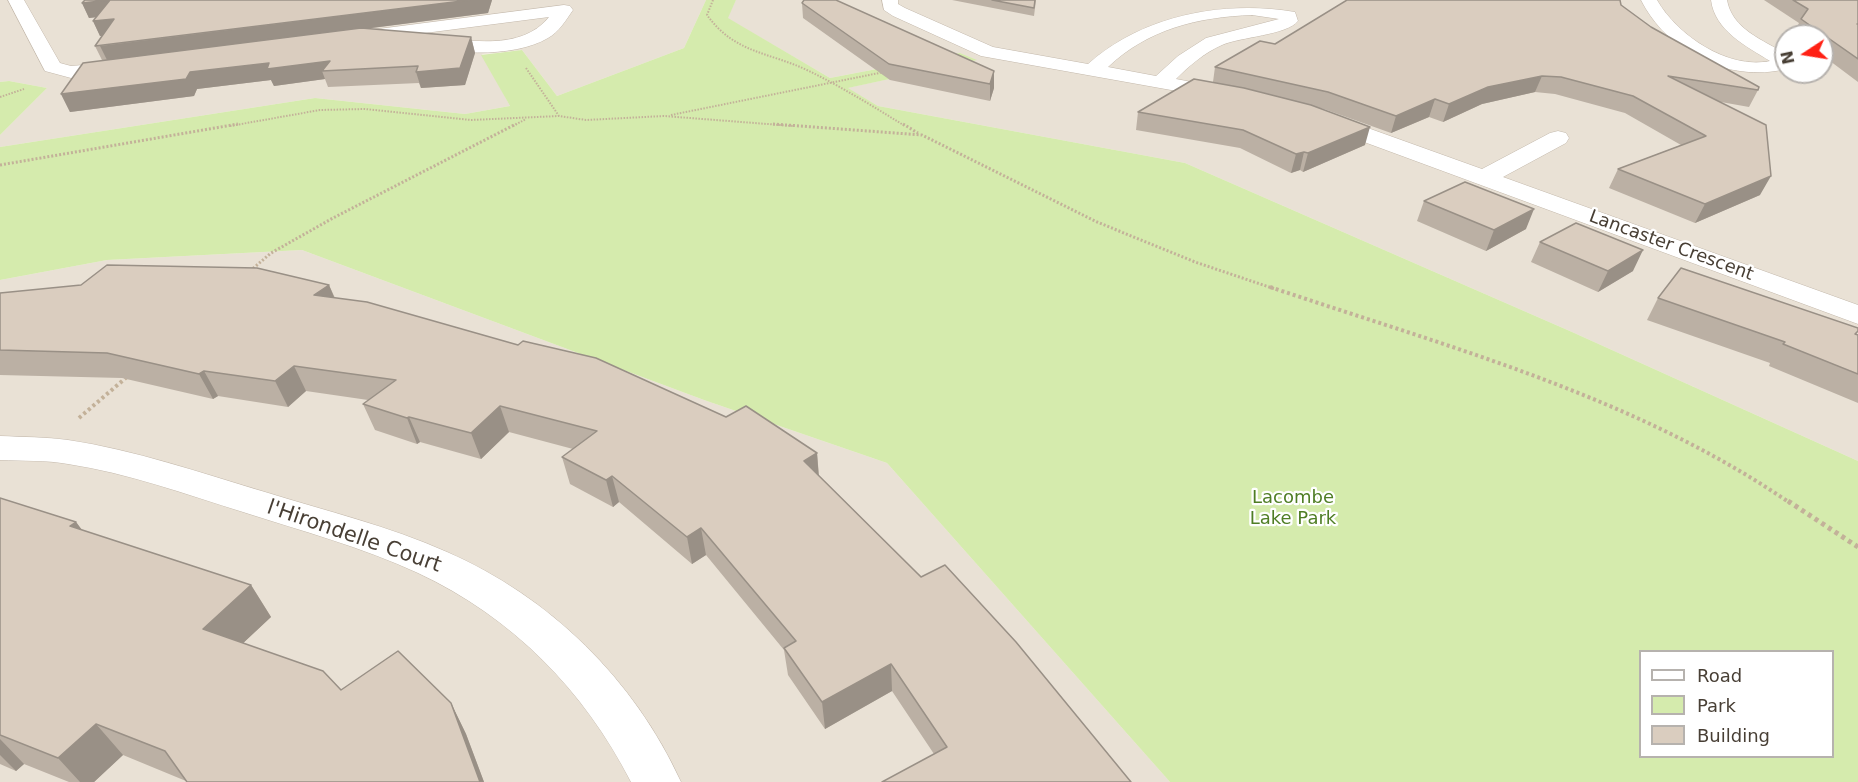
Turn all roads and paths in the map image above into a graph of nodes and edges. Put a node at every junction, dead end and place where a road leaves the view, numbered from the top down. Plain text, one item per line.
1 (16, 0) edge
2 (713, 0) edge
3 (890, 0) edge
4 (1649, 0) edge
5 (1719, 0) edge
6 (567, 5) edge
7 (366, 36) junction
8 (331, 40) edge
9 (132, 67) edge
10 (525, 67) dead end
11 (888, 71) edge
12 (1092, 71) junction
13 (829, 82) junction
14 (1160, 83) junction
15 (24, 89) dead end
16 (0, 97) edge
17 (1254, 100) edge
18 (1306, 114) edge
19 (559, 116) junction
20 (530, 117) junction
21 (664, 117) junction
22 (922, 135) junction
23 (1558, 138) dead end
24 (0, 165) edge
25 (1483, 178) junction
26 (244, 276) edge
27 (1858, 315) edge
28 (136, 369) edge
29 (0, 448) edge
30 (42, 450) junction
31 (1858, 547) edge
32 (656, 782) edge

1 - 9 street
2 - 13 path
3 - 12 street
4 - 5 street
6 - 7 street
6 - 7 street
7 - 8 street
10 - 19 path
11 - 13 path
12 - 14 street
12 - 14 street
13 - 21 path
13 - 22 path
14 - 17 street
15 - 16 path
18 - 25 street, Lancaster Crescent
19 - 20 path
19 - 21 path
20 - 24 path
20 - 26 path
21 - 22 path
22 - 31 path
23 - 25 street
25 - 27 street, Lancaster Crescent
28 - 30 path
29 - 30 street, l'Hirondelle Court
30 - 32 street, l'Hirondelle Court

